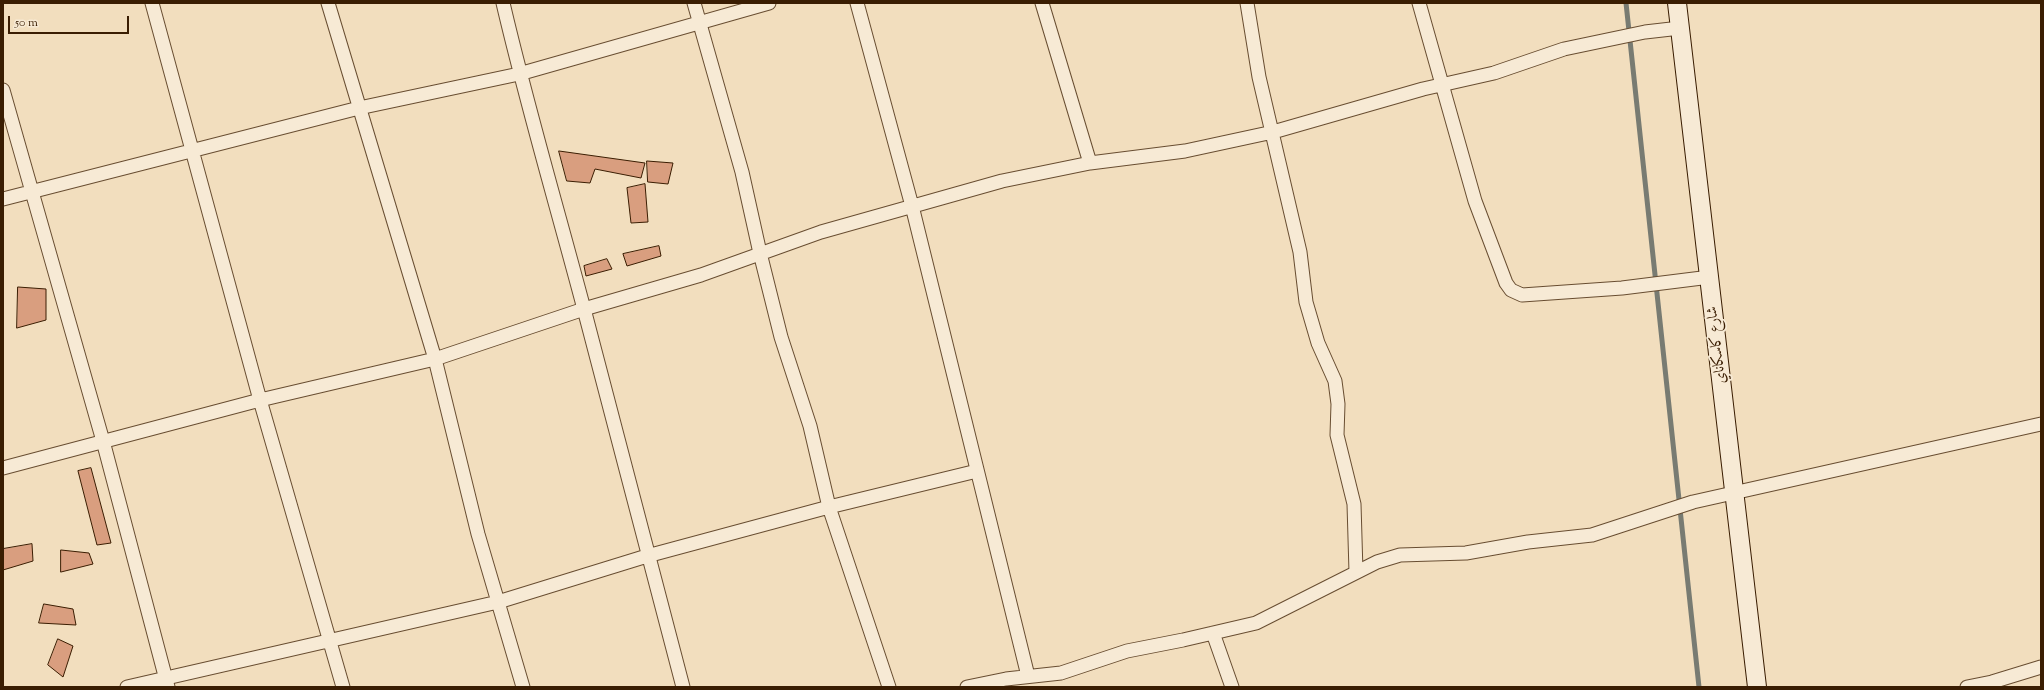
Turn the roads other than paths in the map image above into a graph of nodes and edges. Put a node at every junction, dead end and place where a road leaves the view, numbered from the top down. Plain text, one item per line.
1 (152, 3) edge
2 (328, 3) edge
3 (503, 3) edge
4 (694, 3) edge
5 (769, 3) edge
6 (857, 3) edge
7 (1042, 3) edge
8 (1247, 3) edge
9 (1419, 3) edge
10 (1677, 3) edge
11 (700, 23) junction
12 (1680, 28) junction
13 (519, 74) junction
14 (1442, 85) junction
15 (3, 90) edge
16 (358, 108) junction
17 (1273, 132) junction
18 (192, 150) junction
19 (1090, 163) junction
20 (32, 192) junction
21 (3, 199) edge
22 (912, 206) junction
23 (760, 254) junction
24 (1710, 277) junction
25 (584, 309) junction
26 (435, 359) junction
27 (260, 400) junction
28 (2041, 424) edge
29 (103, 442) junction
30 (3, 468) edge
31 (977, 471) junction
32 (1735, 493) junction
33 (829, 507) junction
34 (647, 556) junction
35 (1356, 572) junction
36 (498, 602) junction
37 (1213, 633) junction
38 (331, 640) junction
39 (2041, 667) edge
40 (1028, 676) junction
41 (167, 682) edge
42 (127, 687) edge
43 (343, 687) edge
44 (523, 687) edge
45 (683, 687) edge
46 (889, 687) edge
47 (967, 687) edge
48 (1232, 687) edge
49 (1757, 687) edge
50 (1967, 687) edge

1 - 18 street
2 - 16 street
3 - 13 street
4 - 11 street
5 - 11 street
6 - 22 street
7 - 19 street
8 - 17 street
9 - 14 street
10 - 12 street, شارع كاسكاناي
11 - 13 street
11 - 23 street
12 - 14 street
12 - 24 street, شارع كاسكاناي
13 - 16 street
13 - 25 street
14 - 17 street
14 - 24 street
15 - 20 street
16 - 18 street
16 - 26 street
17 - 19 street
17 - 35 street
18 - 20 street
18 - 27 street
19 - 22 street
20 - 21 street
20 - 29 street
22 - 23 street
22 - 31 street
23 - 25 street
23 - 33 street
24 - 32 street, شارع كاسكاناي
25 - 26 street
25 - 34 street
26 - 27 street
26 - 36 street
27 - 29 street
27 - 38 street
28 - 32 street
29 - 30 street
29 - 41 street
31 - 33 street
31 - 40 street
32 - 35 street
32 - 49 street, شارع كاسكاناي
33 - 34 street
33 - 46 street
34 - 36 street
34 - 45 street
35 - 37 street
36 - 38 street
36 - 44 street
37 - 40 street
37 - 48 street
38 - 41 street
38 - 43 street
39 - 50 street
40 - 47 street
41 - 42 street

